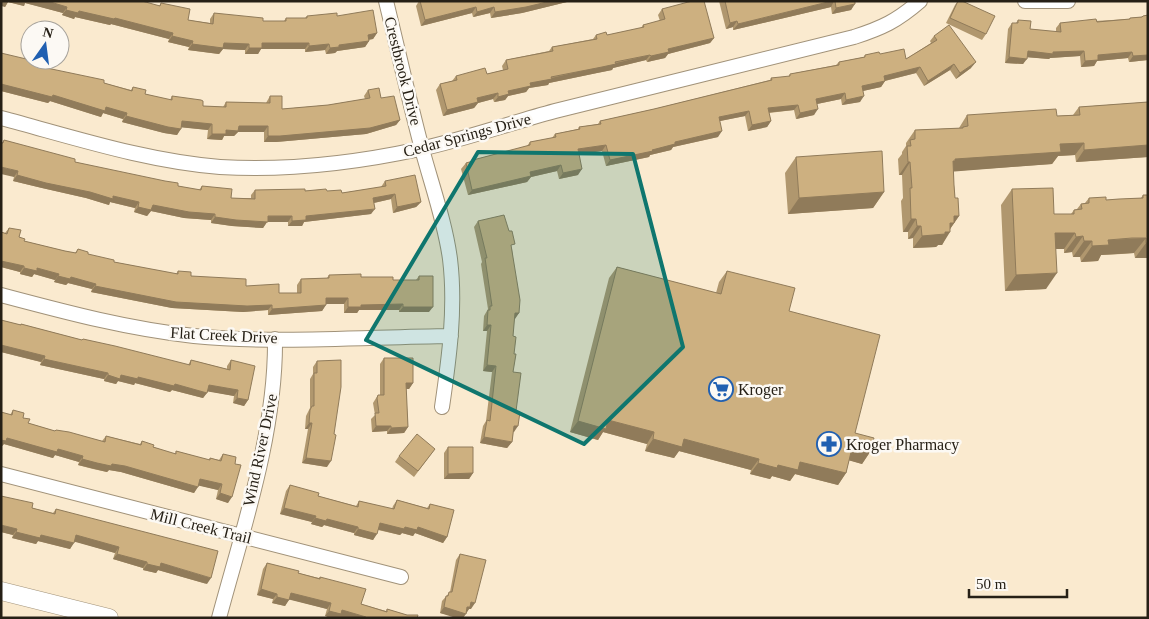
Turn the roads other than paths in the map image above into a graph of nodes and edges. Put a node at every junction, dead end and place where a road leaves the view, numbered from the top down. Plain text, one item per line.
1 (386, 1) edge
2 (920, 1) edge
3 (1025, 1) edge
4 (1068, 1) edge
5 (1, 118) edge
6 (422, 148) junction
7 (1, 295) edge
8 (450, 336) junction
9 (275, 340) junction
10 (442, 407) dead end
11 (1, 474) edge
12 (241, 536) junction
13 (401, 577) dead end
14 (1, 590) edge
15 (108, 618) edge
16 (219, 618) edge

1 - 6 street, Crestbrook Drive
2 - 6 street, Cedar Springs Drive
3 - 4 street
5 - 6 street, Cedar Springs Drive
6 - 8 street, Crestbrook Drive
7 - 9 street, Flat Creek Drive
8 - 9 street, Flat Creek Drive
8 - 10 street, Crestbrook Drive
9 - 12 street, Wind River Drive
11 - 12 street, Mill Creek Trail
12 - 13 street, Mill Creek Trail
12 - 16 street, Wind River Drive
14 - 15 main road

